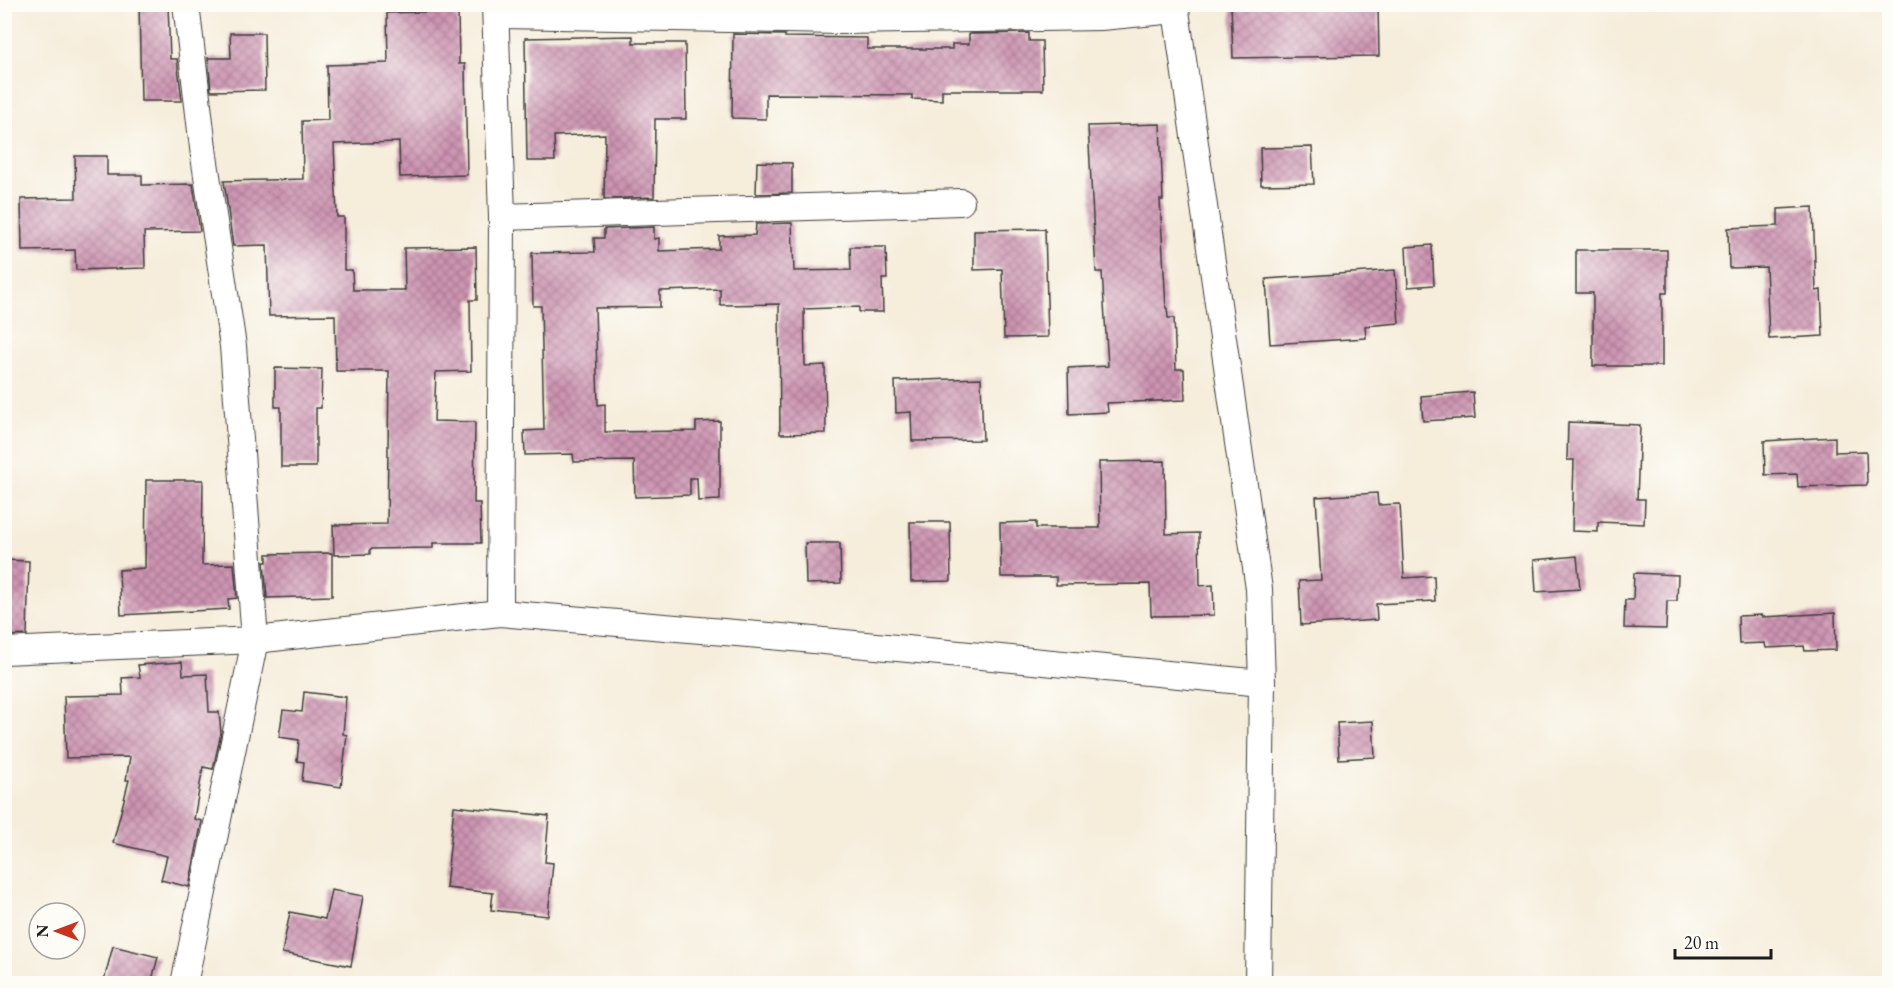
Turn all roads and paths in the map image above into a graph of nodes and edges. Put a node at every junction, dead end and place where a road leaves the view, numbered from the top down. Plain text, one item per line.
1 (186, 4) edge
2 (1175, 8) edge
3 (496, 10) edge
4 (961, 202) dead end
5 (502, 217) junction
6 (500, 613) junction
7 (255, 640) junction
8 (4, 651) edge
9 (1262, 683) junction
10 (184, 984) edge
11 (1258, 984) edge

1 - 7 street
2 - 3 street
2 - 9 street
3 - 5 street
4 - 5 street
5 - 6 street
6 - 7 street
6 - 9 street
7 - 8 street
7 - 10 street
9 - 11 street

